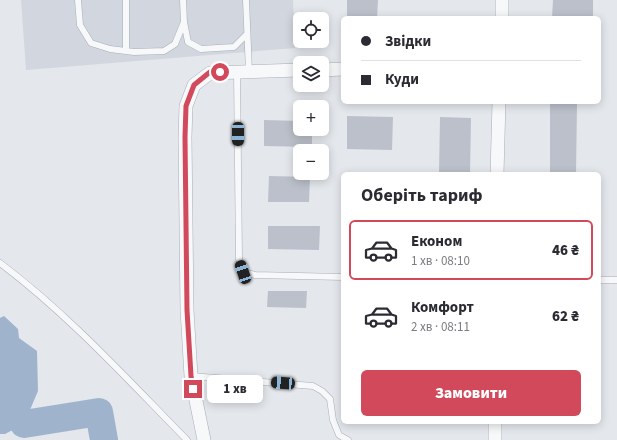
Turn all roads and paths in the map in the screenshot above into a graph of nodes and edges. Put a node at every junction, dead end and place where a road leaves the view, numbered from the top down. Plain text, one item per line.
1 (78, 0) edge
2 (126, 0) edge
3 (183, 0) edge
4 (246, 0) edge
5 (502, 0) edge
6 (502, 16) edge
7 (184, 22) junction
8 (247, 34) junction
9 (126, 51) junction
10 (293, 70) edge
11 (329, 70) edge
12 (341, 70) edge
13 (243, 72) junction
14 (499, 104) edge
15 (497, 172) edge
16 (0, 264) edge
17 (341, 277) edge
18 (601, 280) edge
19 (617, 280) edge
20 (191, 376) junction
21 (495, 424) edge
22 (188, 440) edge
23 (204, 440) edge
24 (348, 440) edge
25 (495, 440) edge

1 - 9 lane
2 - 9 lane
3 - 7 lane
4 - 8 lane
5 - 6 street
7 - 8 lane
7 - 9 lane
8 - 13 lane
10 - 13 street
11 - 12 street
13 - 17 lane
13 - 20 street
14 - 15 street
16 - 22 lane
18 - 19 lane
20 - 23 street
20 - 24 lane
21 - 25 street

